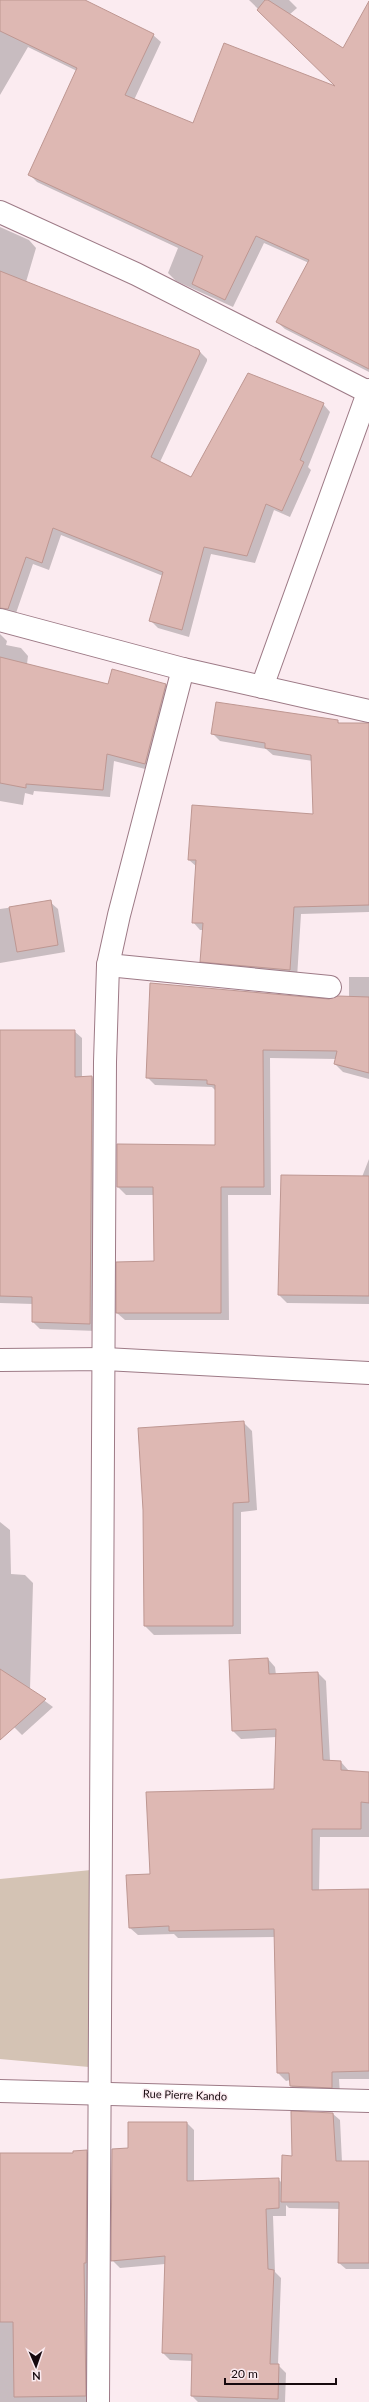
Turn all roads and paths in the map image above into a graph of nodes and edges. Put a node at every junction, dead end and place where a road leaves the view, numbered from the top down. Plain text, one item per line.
1 (0, 212) edge
2 (369, 391) edge
3 (0, 620) edge
4 (183, 669) junction
5 (262, 687) junction
6 (369, 711) edge
7 (108, 965) junction
8 (330, 987) dead end
9 (105, 1359) junction
10 (0, 1360) edge
11 (369, 1373) edge
12 (0, 2091) edge
13 (98, 2093) junction
14 (369, 2101) edge
15 (98, 2402) edge

1 - 2 street
2 - 5 street
3 - 4 street
4 - 5 street
4 - 7 street
5 - 6 street
7 - 8 street
7 - 9 street
9 - 10 street
9 - 11 street
9 - 13 street
12 - 13 street, Rue Pierre Kando
13 - 14 street, Rue Pierre Kando
13 - 15 street

